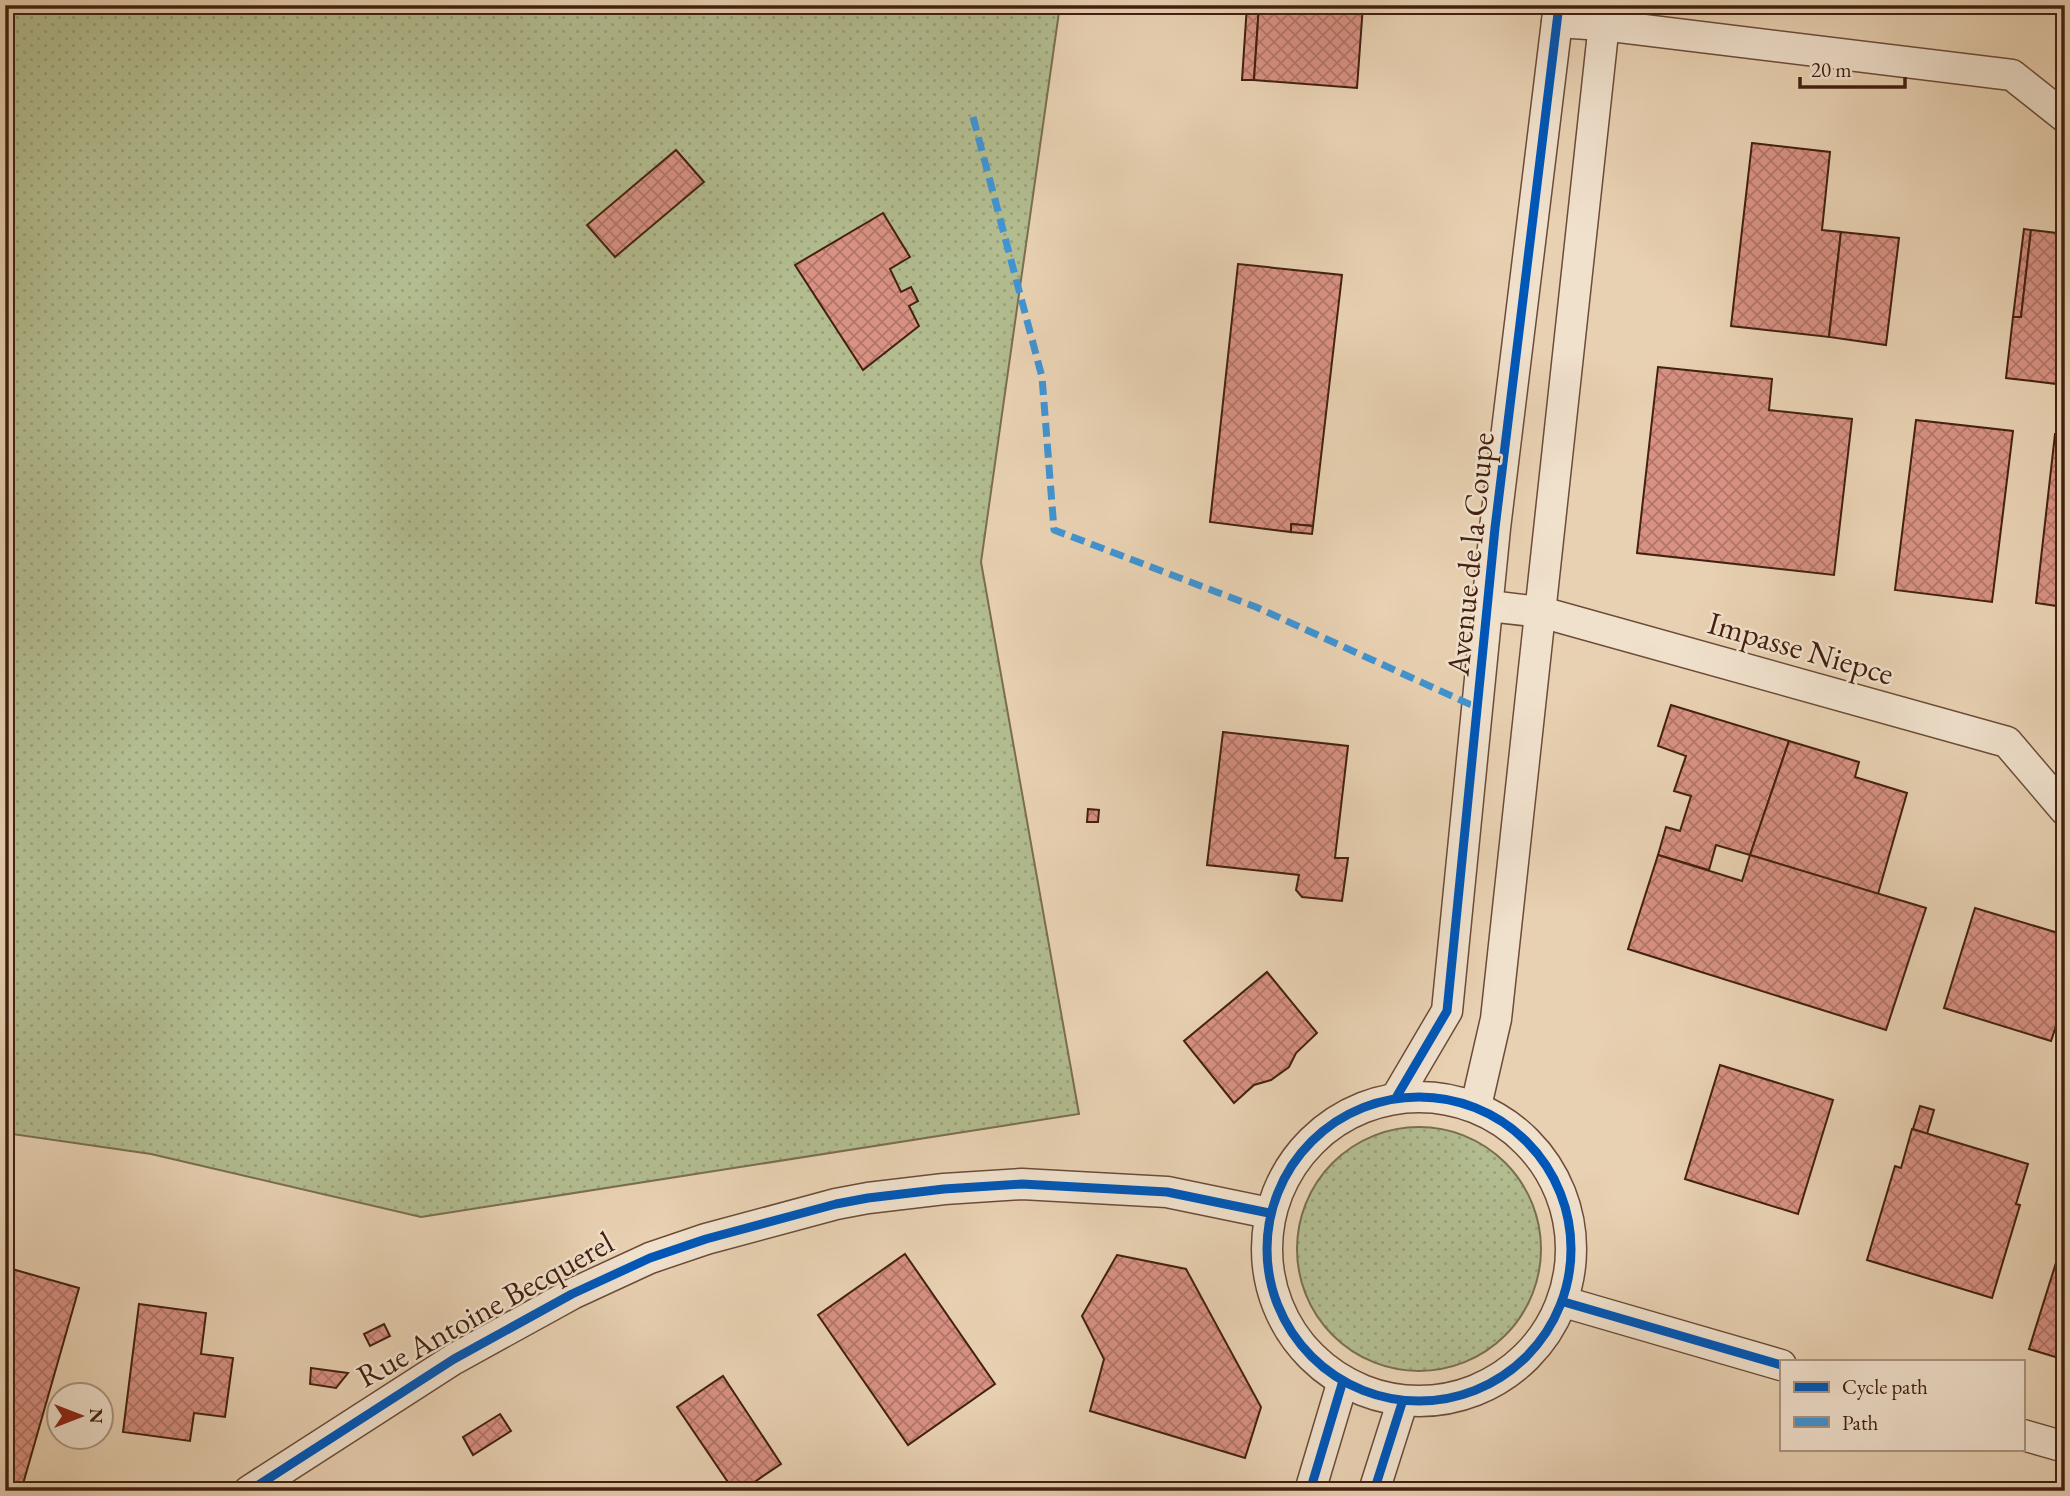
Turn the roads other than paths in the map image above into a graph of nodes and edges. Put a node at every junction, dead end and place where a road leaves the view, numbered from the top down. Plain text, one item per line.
1 (1558, 14) edge
2 (1604, 15) edge
3 (2065, 117) edge
4 (1489, 606) junction
5 (1541, 612) junction
6 (2065, 810) edge
7 (1397, 1096) junction
8 (1476, 1105) junction
9 (1269, 1213) junction
10 (1564, 1302) junction
11 (1780, 1365) edge
12 (1342, 1384) junction
13 (1402, 1403) junction
14 (2024, 1434) edge
15 (2065, 1447) edge
16 (249, 1491) edge
17 (1310, 1491) edge
18 (1374, 1491) edge

1 - 2 street
1 - 4 street, Avenue de la Coupe
2 - 3 street
2 - 5 street
4 - 5 street, Impasse Niepce
4 - 7 street, Avenue de la Coupe
5 - 6 street, Impasse Niepce
5 - 8 street
7 - 8 street
7 - 9 street
8 - 10 street
9 - 12 street
9 - 16 street, Rue Antoine Becquerel
10 - 11 street
10 - 13 street
12 - 13 street
12 - 17 street
13 - 18 street
14 - 15 street

